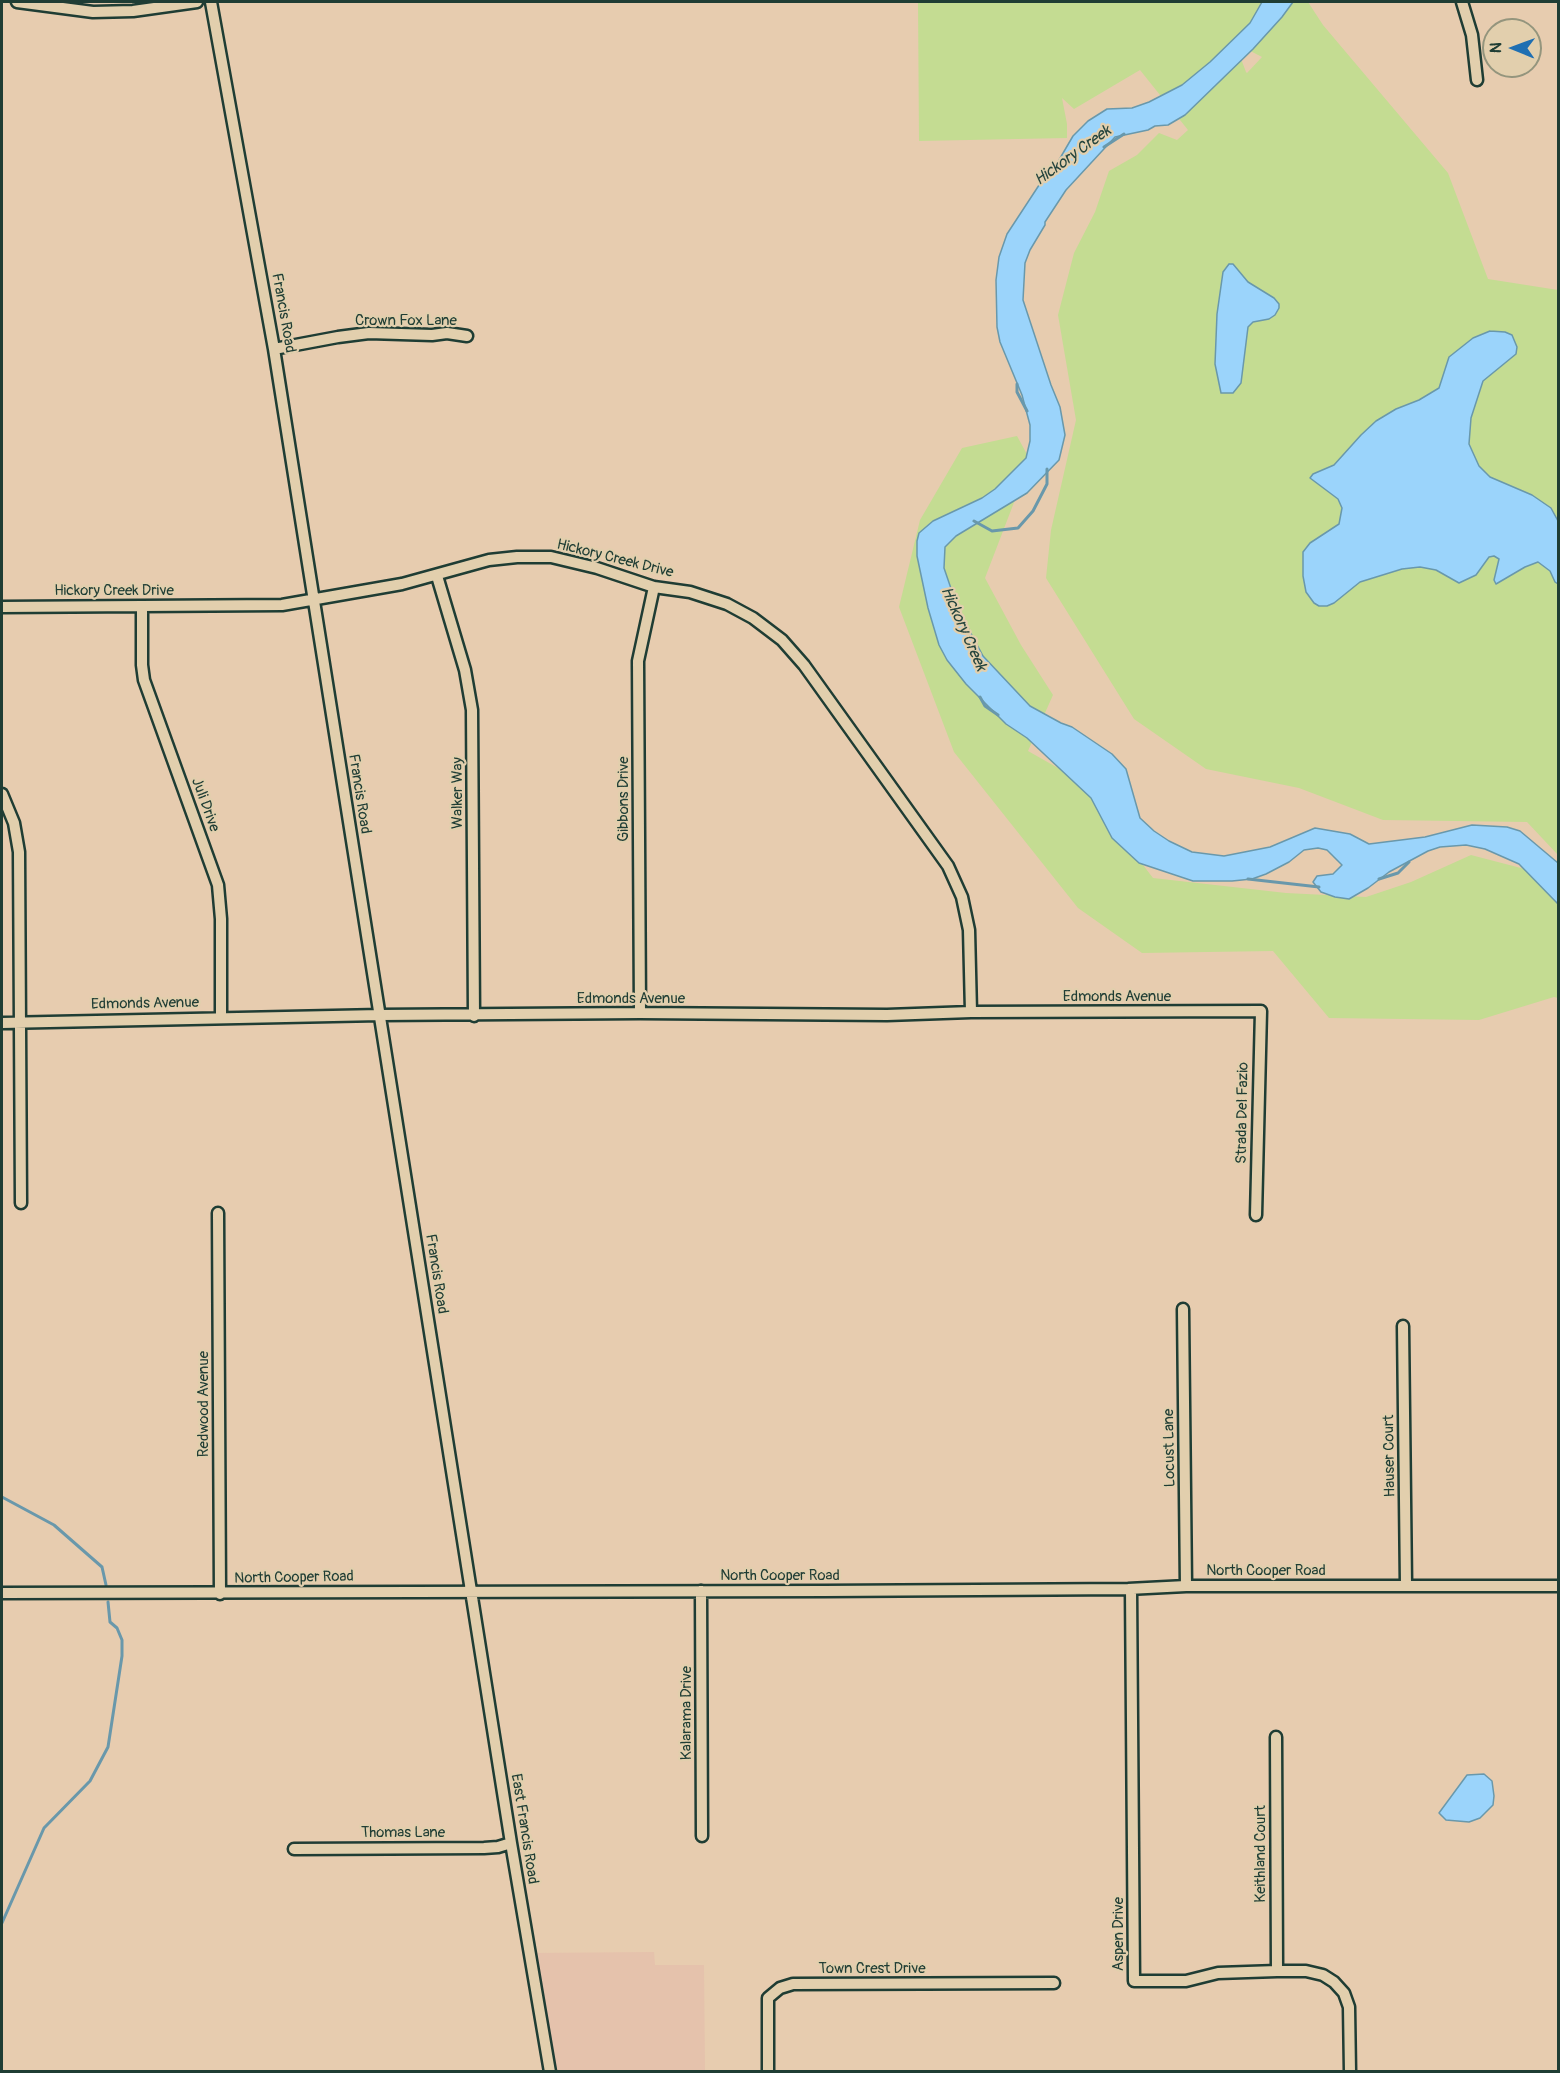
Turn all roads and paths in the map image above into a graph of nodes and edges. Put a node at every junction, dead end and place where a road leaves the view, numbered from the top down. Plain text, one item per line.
1 (17, 2) edge
2 (197, 2) edge
3 (211, 2) edge
4 (1462, 2) edge
5 (1477, 80) dead end
6 (467, 336) dead end
7 (274, 350) junction
8 (437, 576) junction
9 (654, 587) junction
10 (313, 601) junction
11 (142, 606) junction
12 (2, 607) edge
13 (2, 794) edge
14 (1261, 1011) joint
15 (971, 1012) junction
16 (640, 1013) junction
17 (380, 1015) junction
18 (474, 1016) junction
19 (221, 1018) junction
20 (20, 1022) junction
21 (2, 1023) edge
22 (21, 1203) dead end
23 (218, 1213) dead end
24 (1256, 1215) dead end
25 (1183, 1309) dead end
26 (1403, 1326) dead end
27 (1406, 1585) junction
28 (1186, 1586) junction
29 (1558, 1586) edge
30 (1131, 1589) junction
31 (701, 1591) junction
32 (471, 1592) junction
33 (2, 1593) edge
34 (220, 1594) junction
35 (1276, 1737) dead end
36 (702, 1836) dead end
37 (511, 1843) junction
38 (294, 1849) dead end
39 (1277, 1971) junction
40 (1054, 1983) dead end
41 (550, 2072) edge
42 (768, 2072) edge
43 (1350, 2072) edge

1 - 2 street
3 - 7 street, Francis Road
4 - 5 street
6 - 7 street, Crown Fox Lane
7 - 10 street, Francis Road
8 - 9 street, Hickory Creek Drive
8 - 10 street, Hickory Creek Drive
8 - 18 street, Walker Way
9 - 15 street, Hickory Creek Drive
9 - 16 street, Gibbons Drive
10 - 11 street, Hickory Creek Drive
10 - 17 street, Francis Road
11 - 12 street, Hickory Creek Drive
11 - 19 street, Juli Drive
13 - 20 street
14 - 15 street, Edmonds Avenue
14 - 24 street, Strada Del Fazio
15 - 16 street, Edmonds Avenue
16 - 18 street, Edmonds Avenue
17 - 18 street, Edmonds Avenue
17 - 19 street, Edmonds Avenue
17 - 32 street, Francis Road
19 - 20 street, Edmonds Avenue
20 - 21 street, Edmonds Avenue
20 - 22 street
23 - 34 street, Redwood Avenue
25 - 28 street, Locust Lane
26 - 27 street, Hauser Court
27 - 28 street, North Cooper Road
27 - 29 street, North Cooper Road
28 - 30 street, North Cooper Road
30 - 31 street, North Cooper Road
30 - 39 street, Aspen Drive
31 - 32 street, North Cooper Road
31 - 36 street, Kalarama Drive
32 - 34 street, North Cooper Road
32 - 37 street, East Francis Road
33 - 34 street, North Cooper Road
35 - 39 street, Keithland Court
37 - 38 street, Thomas Lane
37 - 41 street, East Francis Road
39 - 43 street, Aspen Drive
40 - 42 street, Town Crest Drive

